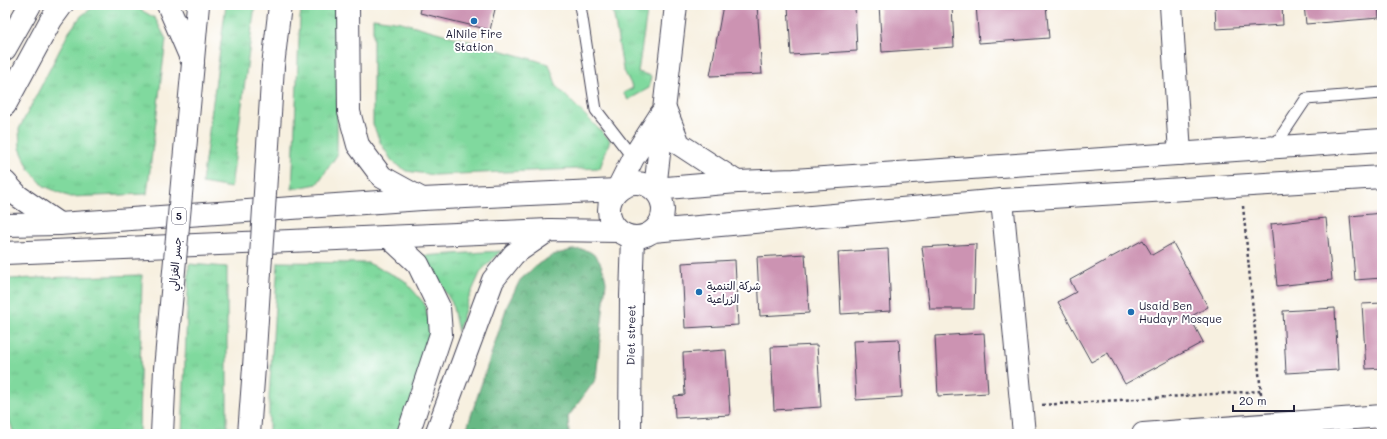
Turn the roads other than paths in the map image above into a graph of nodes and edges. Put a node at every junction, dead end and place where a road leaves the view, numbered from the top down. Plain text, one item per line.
1 (30, 5) edge
2 (62, 5) edge
3 (168, 5) edge
4 (198, 5) edge
5 (280, 5) edge
6 (348, 5) edge
7 (580, 5) edge
8 (676, 5) edge
9 (1171, 5) edge
10 (5, 49) edge
11 (193, 63) junction
12 (1382, 93) edge
13 (5, 105) edge
14 (664, 108) junction
15 (1382, 140) edge
16 (1274, 147) junction
17 (1180, 154) junction
18 (633, 158) junction
19 (1382, 177) edge
20 (5, 182) edge
21 (737, 182) junction
22 (654, 189) junction
23 (617, 190) junction
24 (422, 199) junction
25 (1002, 200) junction
26 (59, 224) junction
27 (5, 225) edge
28 (549, 230) junction
29 (635, 233) junction
30 (389, 237) junction
31 (5, 253) edge
32 (1382, 416) edge
33 (162, 434) edge
34 (249, 434) edge
35 (408, 434) edge
36 (436, 434) edge
37 (630, 434) edge
38 (1024, 434) edge
39 (1143, 434) edge

1 - 10 main road
2 - 13 main road
3 - 11 main road
4 - 11 main road, 5
5 - 34 main road, bridge
6 - 24 main road
7 - 18 lane
8 - 14 main road
9 - 17 main road
11 - 33 main road, جسر الغزالي / 5, bridge
12 - 16 lane
14 - 18 main road
14 - 21 main road
14 - 22 main road
15 - 16 main road
16 - 17 main road
17 - 21 main road
18 - 23 main road
19 - 25 main road
20 - 26 main road
21 - 22 main road
22 - 23 main road
22 - 29 main road
23 - 24 main road
23 - 29 main road
24 - 26 main road
25 - 29 main road
25 - 38 main road
26 - 27 main road
28 - 29 main road
28 - 30 main road
28 - 36 main road
29 - 37 main road, Diet street
30 - 31 main road
30 - 35 main road
32 - 39 main road

